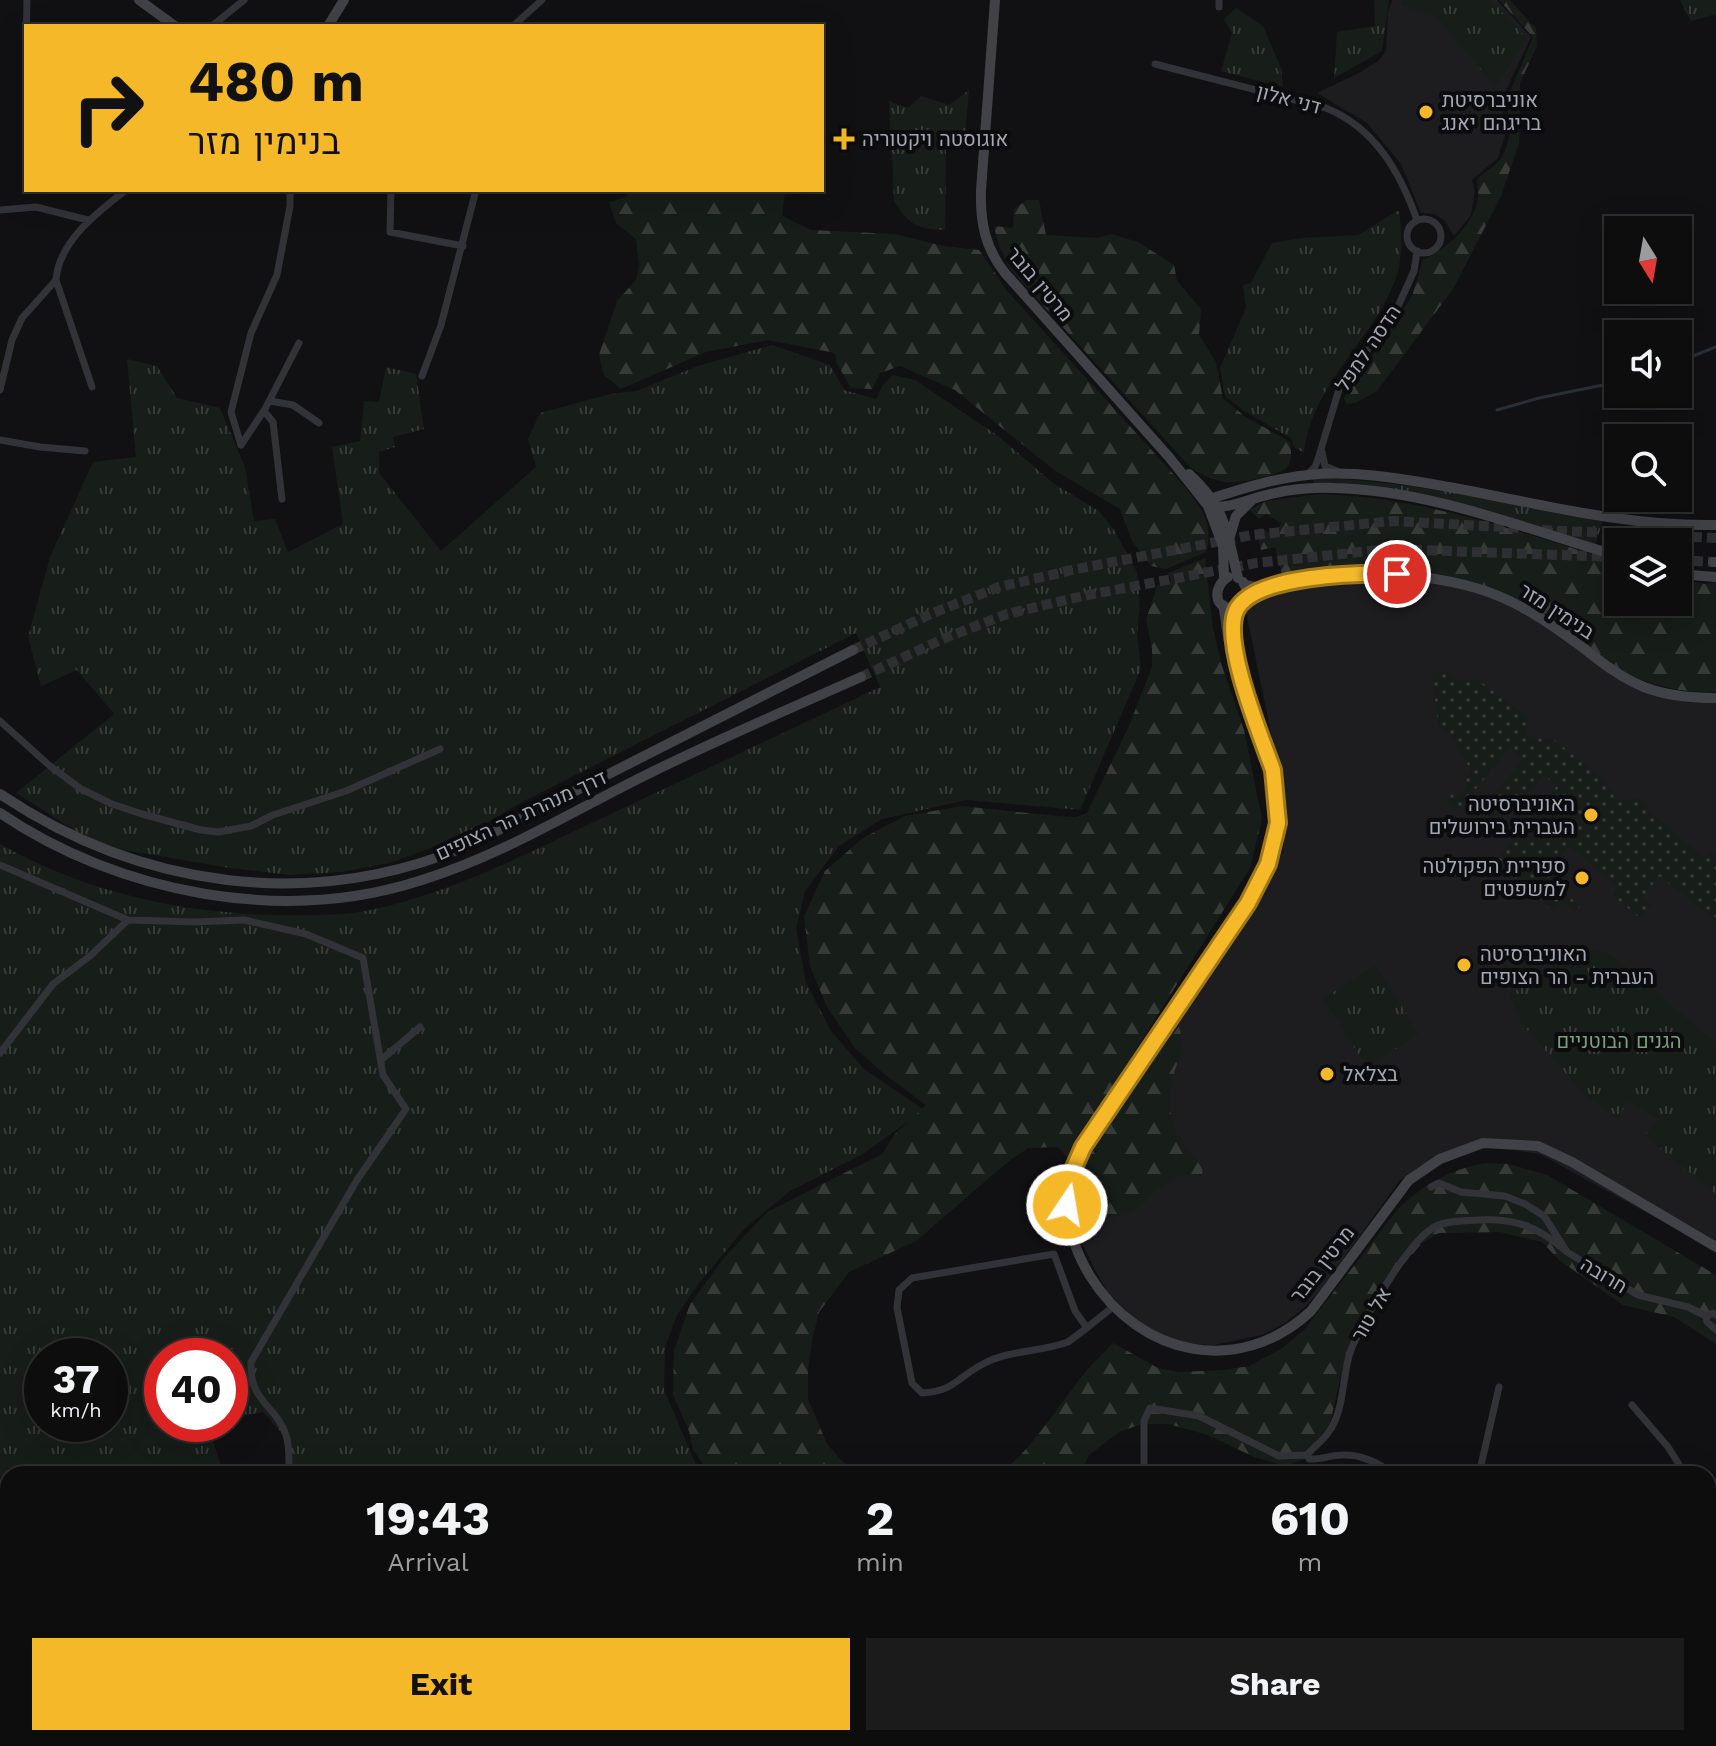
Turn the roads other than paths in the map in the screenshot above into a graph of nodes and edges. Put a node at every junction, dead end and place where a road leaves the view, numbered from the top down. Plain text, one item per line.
1 (27, 0) edge
2 (139, 0) edge
3 (244, 0) edge
4 (344, 0) edge
5 (542, 0) edge
6 (995, 0) edge
7 (27, 24) edge
8 (172, 24) edge
9 (214, 24) edge
10 (329, 24) edge
11 (515, 24) edge
12 (1155, 64) dead end
13 (123, 192) edge
14 (290, 192) edge
15 (391, 192) edge
16 (476, 192) edge
17 (0, 210) edge
18 (88, 220) junction
19 (1417, 220) junction
20 (463, 246) junction
21 (1417, 251) junction
22 (56, 280) junction
23 (299, 343) dead end
24 (422, 376) dead end
25 (92, 387) dead end
26 (0, 390) edge
27 (270, 401) junction
28 (264, 411) junction
29 (319, 423) dead end
30 (0, 440) edge
31 (1321, 446) junction
32 (85, 451) dead end
33 (1169, 457) junction
34 (1347, 474) junction
35 (1307, 475) junction
36 (1199, 483) junction
37 (1238, 490) junction
38 (1257, 497) junction
39 (282, 499) dead end
40 (1213, 504) junction
41 (1716, 525) edge
42 (1229, 542) junction
43 (1604, 552) edge
44 (1692, 575) edge
45 (1716, 577) edge
46 (1224, 579) junction
47 (1242, 582) junction
48 (1275, 586) junction
49 (1242, 603) junction
50 (1223, 605) junction
51 (853, 650) tunnel mouth
52 (1236, 656) junction
53 (861, 677) tunnel mouth
54 (1716, 698) edge
55 (0, 721) edge
56 (440, 749) dead end
57 (0, 794) edge
58 (0, 813) edge
59 (0, 865) edge
60 (128, 920) junction
61 (420, 1027) dead end
62 (0, 1053) edge
63 (381, 1060) junction
64 (1431, 1187) dead end
65 (1716, 1247) edge
66 (1567, 1252) junction
67 (1114, 1306) junction
68 (1716, 1315) edge
69 (1706, 1316) junction
70 (1087, 1328) junction
71 (1716, 1330) edge
72 (1499, 1387) dead end
73 (1632, 1405) dead end
74 (1307, 1455) junction
75 (288, 1466) edge
76 (1144, 1466) edge
77 (1381, 1466) edge
78 (1481, 1466) edge
79 (1680, 1466) edge

1 - 7 street
2 - 8 street
3 - 9 street
4 - 10 street
5 - 11 street
6 - 33 street, מרטין בובר
12 - 19 street, דני אלון
13 - 18 street
14 - 28 street
15 - 20 street
16 - 20 street
17 - 18 street
18 - 22 street
19 - 21 street
19 - 21 street
20 - 24 street
21 - 31 street, הדסה למפל
22 - 25 street
22 - 26 street
23 - 27 street
27 - 28 street
27 - 29 street
28 - 39 street
30 - 32 street
31 - 34 street
31 - 35 street, הדסה למפל
33 - 36 street, מרטין בובר
33 - 40 street, מרטין בובר
34 - 35 street
34 - 41 street
35 - 37 street
36 - 37 street
36 - 40 street, מרטין בובר
37 - 40 street
38 - 40 street
38 - 42 street
38 - 43 street
40 - 42 street, מרטין בובר
40 - 46 street, מרטין בובר
42 - 47 street, מרטין בובר
44 - 45 street
46 - 47 street, בנימין מזר
46 - 50 street, מרטין בובר
47 - 48 street, בנימין מזר
47 - 49 street, מרטין בובר
48 - 49 street, בנימין מזר
48 - 54 street, בנימין מזר
49 - 50 street
49 - 52 street, מרטין בובר
50 - 52 street, מרטין בובר
51 - 57 street, דרך מנהרת הר הצופים
52 - 67 street, מרטין בובר
53 - 58 street, דרך מנהרת הר הצופים
55 - 56 street
59 - 60 street
60 - 62 street
60 - 63 street
61 - 63 street
63 - 75 street
64 - 66 street, חרובה
65 - 67 street, מרטין בובר
66 - 69 street, חרובה
66 - 74 street, אל טור
67 - 70 street
68 - 69 street
69 - 71 street
70 - 70 street
72 - 78 street
73 - 79 street
74 - 76 street
74 - 77 street

